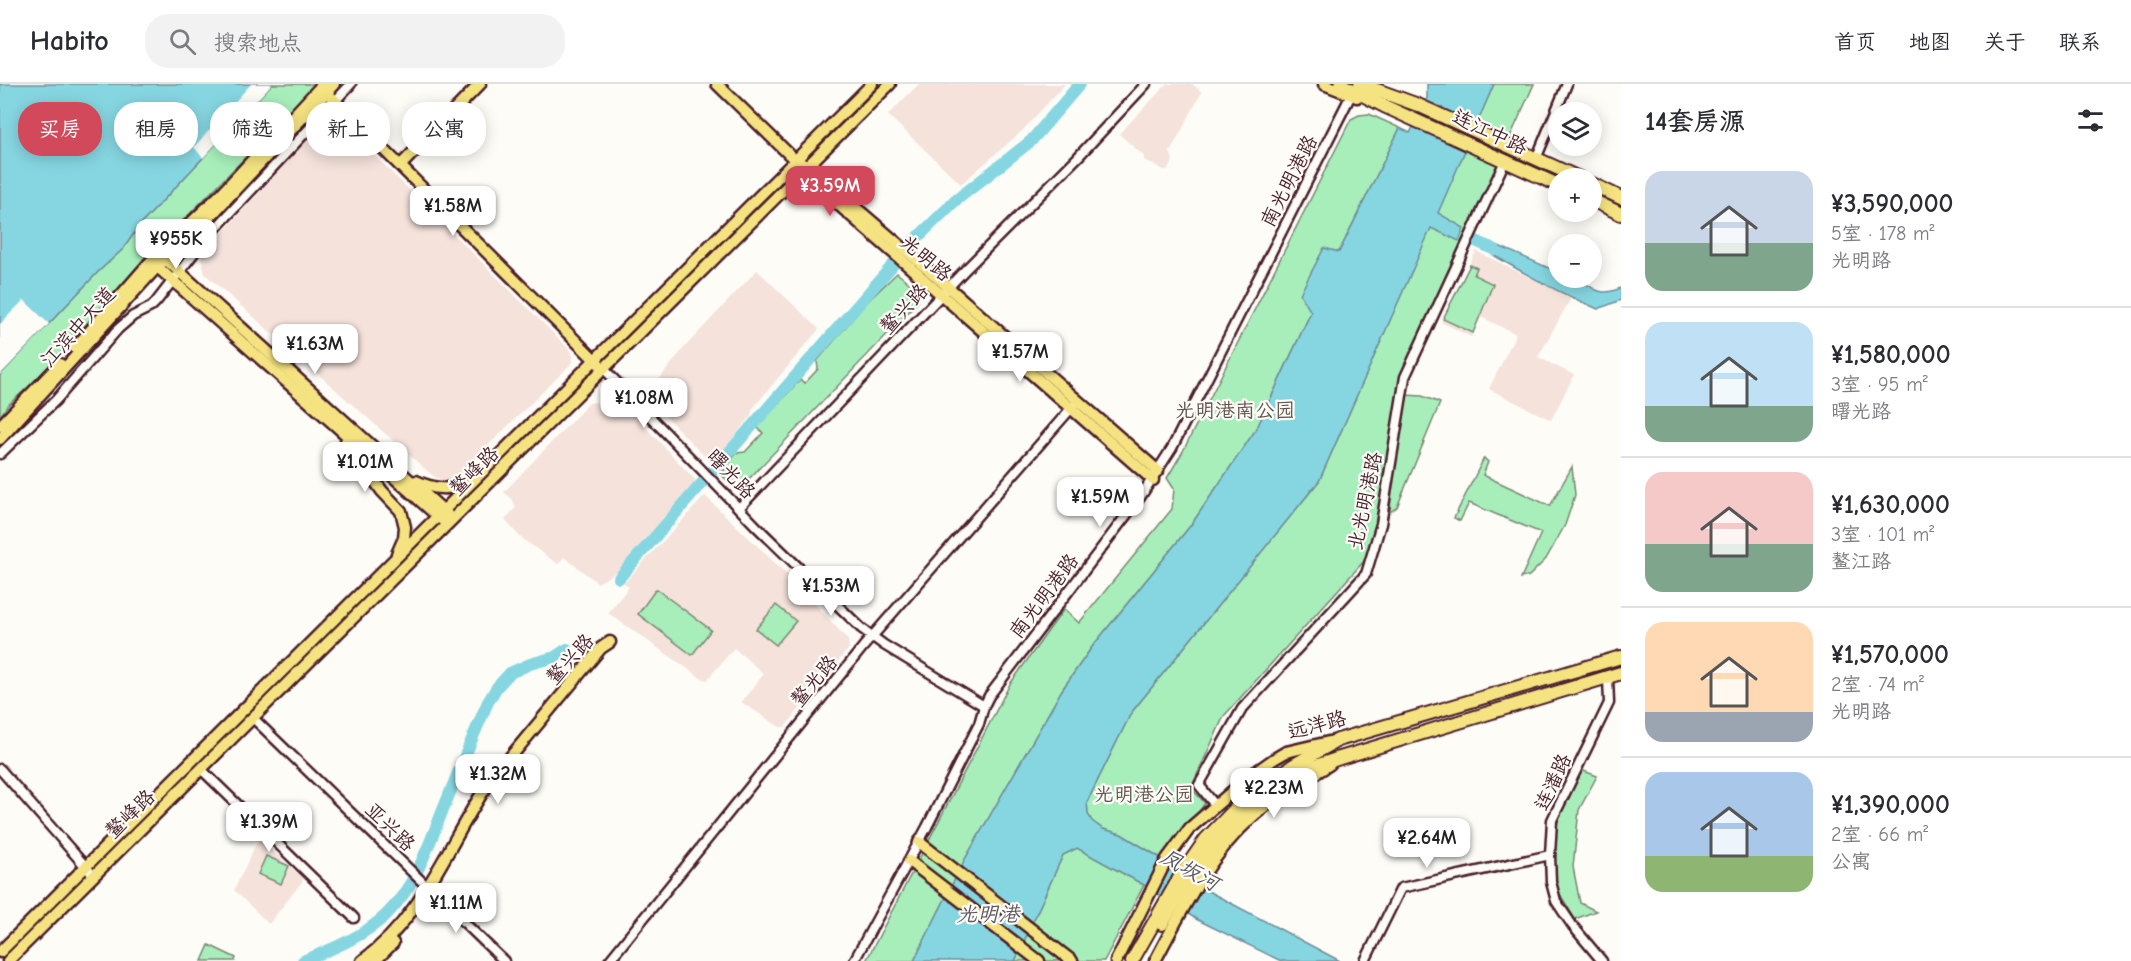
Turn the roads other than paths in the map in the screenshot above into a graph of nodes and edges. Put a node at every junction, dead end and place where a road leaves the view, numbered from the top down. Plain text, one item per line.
1 (351, 84) edge
2 (480, 84) edge
3 (717, 84) edge
4 (872, 84) edge
5 (890, 84) edge
6 (1146, 84) edge
7 (1324, 84) edge
8 (1341, 84) edge
9 (1378, 84) edge
10 (1567, 84) edge
11 (326, 87) edge
12 (1355, 90) edge
13 (1387, 100) junction
14 (336, 101) junction
15 (1536, 159) junction
16 (796, 161) junction
17 (1505, 161) junction
18 (401, 165) junction
19 (1556, 168) edge
20 (804, 169) junction
21 (1548, 180) edge
22 (1602, 189) edge
23 (1621, 198) edge
24 (1602, 205) edge
25 (1621, 214) edge
26 (159, 260) junction
27 (175, 276) junction
28 (945, 292) junction
29 (600, 364) junction
30 (1074, 405) junction
31 (0, 426) edge
32 (335, 426) junction
33 (0, 439) edge
34 (0, 454) edge
35 (1155, 475) junction
36 (408, 478) junction
37 (471, 483) junction
38 (739, 508) junction
39 (440, 513) junction
40 (449, 521) junction
41 (394, 560) junction
42 (872, 637) junction
43 (1621, 657) edge
44 (1621, 673) edge
45 (1608, 677) junction
46 (984, 706) junction
47 (252, 717) junction
48 (1338, 740) junction
49 (1340, 758) junction
50 (0, 769) edge
51 (201, 769) junction
52 (1215, 805) junction
53 (919, 842) junction
54 (1209, 842) junction
55 (1550, 855) junction
56 (909, 861) junction
57 (90, 871) junction
58 (427, 888) junction
59 (354, 918) dead end
60 (0, 952) edge
61 (1035, 958) edge
62 (8, 961) edge
63 (362, 961) edge
64 (375, 961) edge
65 (504, 961) edge
66 (609, 961) edge
67 (854, 961) edge
68 (1071, 961) edge
69 (1116, 961) edge
70 (1132, 961) edge
71 (1142, 961) edge
72 (1155, 961) edge
73 (1365, 961) edge
74 (1602, 961) edge

1 - 14 street
2 - 18 main road
3 - 16 main road
4 - 16 main road, 鳌峰路
5 - 20 main road, 鳌峰路
6 - 28 street, 鳌兴路
7 - 12 main road
8 - 12 highway, 连江中路
9 - 13 main road
10 - 15 street
11 - 14 main road, 曙光路
11 - 26 main road, 江滨中大道
12 - 13 highway, 连江中路
12 - 35 street, 南光明港路
13 - 15 highway, 连江中路
13 - 17 highway, 连江中路
14 - 18 main road, 曙光路
14 - 27 street
15 - 19 highway, 连江中路
16 - 20 main road, 光明路
16 - 29 main road, 鳌峰路
17 - 21 highway, 连江中路
17 - 52 street, 北光明港路
18 - 29 main road, 曙光路
20 - 28 main road, 光明路
20 - 29 main road, 鳌峰路
22 - 23 highway
24 - 25 highway
26 - 27 main road
26 - 31 main road, 江滨中大道
26 - 33 main road, 江滨中大道
27 - 32 main road
27 - 34 street
27 - 36 main road
28 - 30 main road, 光明路
28 - 38 street, 鳌兴路
29 - 37 main road, 鳌峰路
29 - 38 street, 曙光路
29 - 40 main road, 鳌峰路
30 - 35 main road, 光明路
30 - 42 street, 鳌光路
32 - 39 main road
32 - 41 main road
35 - 46 street, 南光明港路
36 - 37 main road
36 - 39 main road
37 - 39 main road, 鳌峰路
38 - 42 street, 曙光路
39 - 40 main road
39 - 41 main road, 鳌峰路
40 - 47 main road, 鳌峰路
41 - 57 main road, 鳌峰路
42 - 46 street, 曙光路
42 - 66 street, 鳌光路
43 - 48 highway, 远洋路
44 - 45 highway, 远洋路
45 - 49 highway, 远洋路
45 - 55 street, 连潘路
46 - 53 street, 南光明港路
47 - 51 main road, 鳌峰路
47 - 58 street, 亚兴路
48 - 52 main road, 远洋路
48 - 54 highway
49 - 54 highway
49 - 72 main road, 远洋路
50 - 57 street
51 - 57 main road, 鳌峰路
51 - 59 street
52 - 69 main road, 远洋路
53 - 56 street, 南光明港路
53 - 68 main road
54 - 70 highway
54 - 71 highway
55 - 73 street
55 - 74 street, 连潘路
56 - 61 main road
56 - 67 street, 南光明港路
57 - 60 main road, 鳌峰路
57 - 62 main road, 鳌峰路
58 - 58 main road, 鳌兴路
58 - 63 main road, 鳌兴路
58 - 64 main road, 鳌兴路
58 - 65 street, 亚兴路

